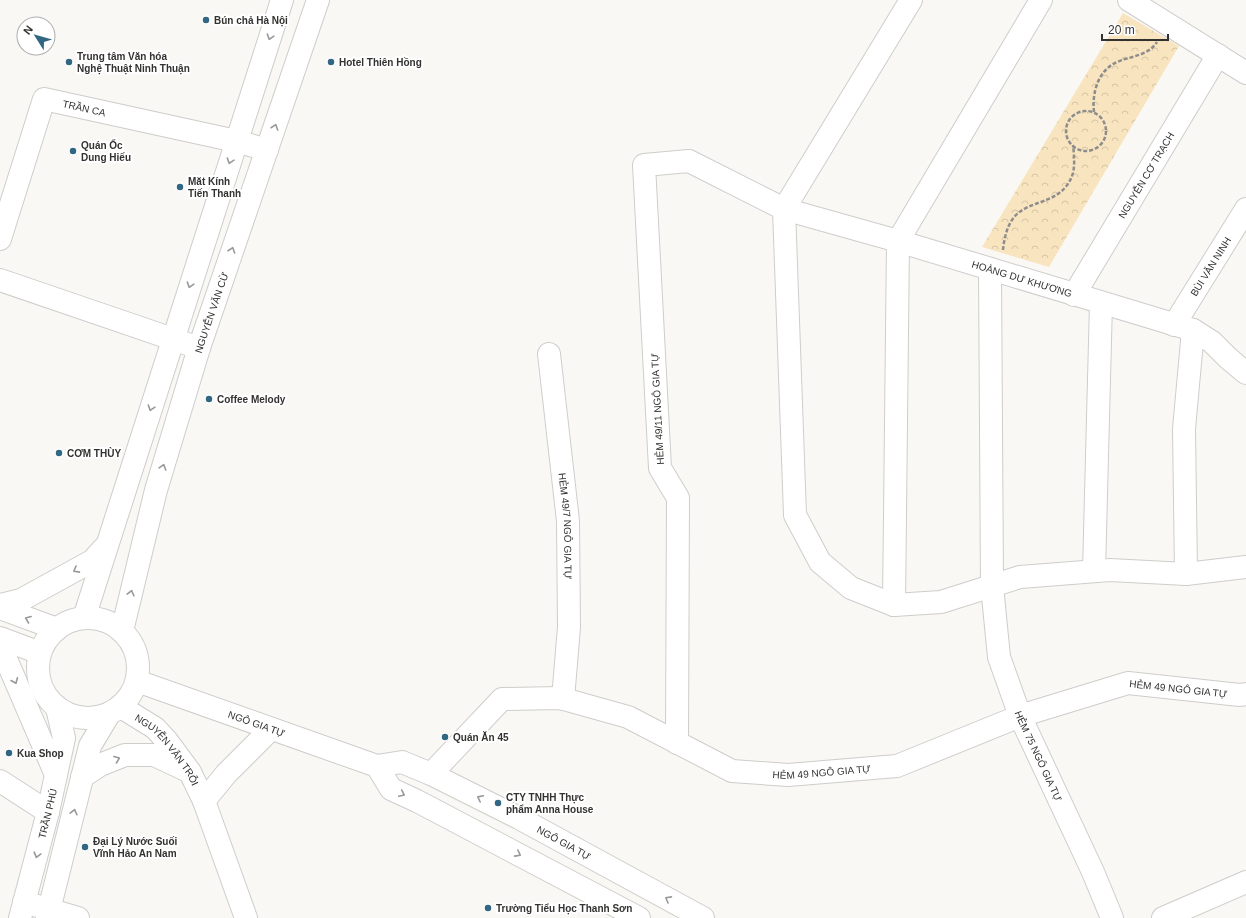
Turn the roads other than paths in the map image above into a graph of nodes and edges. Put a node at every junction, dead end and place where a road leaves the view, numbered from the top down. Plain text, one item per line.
1 (282, 0) edge
2 (318, 0) edge
3 (911, 0) edge
4 (1041, 0) edge
5 (1129, 0) edge
6 (1218, 55) junction
7 (1246, 73) edge
8 (236, 141) junction
9 (267, 150) junction
10 (644, 165) joint
11 (1246, 208) edge
12 (784, 209) junction
13 (0, 239) edge
14 (898, 241) junction
15 (996, 271) junction
16 (0, 280) edge
17 (1074, 295) junction
18 (1101, 303) junction
19 (1183, 328) junction
20 (173, 339) junction
21 (199, 348) junction
22 (549, 354) dead end
23 (1246, 373) edge
24 (106, 546) junction
25 (1246, 567) edge
26 (1094, 571) junction
27 (1186, 574) junction
28 (992, 586) junction
29 (0, 605) edge
30 (894, 605) junction
31 (0, 608) edge
32 (84, 618) junction
33 (56, 629) junction
34 (122, 631) junction
35 (0, 638) edge
36 (0, 645) edge
37 (40, 654) junction
38 (136, 681) junction
39 (1246, 694) edge
40 (563, 699) junction
41 (57, 708) junction
42 (115, 710) junction
43 (1020, 716) junction
44 (271, 729) junction
45 (677, 744) junction
46 (377, 766) junction
47 (190, 772) junction
48 (431, 774) junction
49 (56, 775) junction
50 (82, 777) junction
51 (0, 781) edge
52 (204, 801) junction
53 (48, 812) junction
54 (1246, 882) edge
55 (22, 910) edge
56 (48, 914) edge
57 (78, 918) edge
58 (246, 918) edge
59 (639, 918) edge
60 (703, 918) edge
61 (1112, 918) edge
62 (1163, 918) edge

1 -> 8 street
9 -> 2 street, NGUYỄN VĂN CỪ
3 - 12 street
4 - 14 street
5 - 6 street
6 - 7 street
6 - 17 street, NGUYỄN CƠ TRẠCH
8 - 9 street, TRẦN CA
8 - 13 street, TRẦN CA
8 -> 20 street
21 -> 9 street, NGUYỄN VĂN CỪ
10 - 12 street, HOÀNG DƯ KHƯƠNG
10 - 45 street, HẺM 49/11 NGÔ GIA TỰ
11 - 19 street, BÙI VĂN NINH
12 - 14 street, HOÀNG DƯ KHƯƠNG
12 - 30 street
14 - 15 street, HOÀNG DƯ KHƯƠNG
14 - 30 street
15 - 17 street, HOÀNG DƯ KHƯƠNG
15 - 28 street, HẺM 75 NGÔ GIA TỰ
16 - 20 street
17 - 18 street, HOÀNG DƯ KHƯƠNG
18 - 19 street, HOÀNG DƯ KHƯƠNG
18 - 26 street
19 - 23 street, HOÀNG DƯ KHƯƠNG
19 - 27 street
20 - 21 street
20 -> 24 street
34 -> 21 street, NGUYỄN VĂN CỪ
22 - 40 street, HẺM 49/7 NGÔ GIA TỰ
24 -> 29 street
24 - 32 street
25 - 27 street
26 - 27 street
26 - 28 street
28 - 30 street
28 - 43 street, HẺM 75 NGÔ GIA TỰ
33 -> 31 street
32 - 33 street
32 - 34 street
33 - 37 street
34 - 38 street
35 - 37 street
36 -> 49 street
37 - 41 street
38 - 42 street
38 - 44 street, NGÔ GIA TỰ
39 - 43 street, HẺM 49 NGÔ GIA TỰ
40 - 45 street, HẺM 49 NGÔ GIA TỰ
40 - 48 street, HẺM 49 NGÔ GIA TỰ
41 - 42 street
41 - 49 street, TRẦN PHÚ
42 - 47 street, NGUYỄN VĂN TRỖI
42 - 50 street
43 - 45 street, HẺM 49 NGÔ GIA TỰ
43 - 61 street, HẺM 75 NGÔ GIA TỰ
44 - 46 street, NGÔ GIA TỰ
44 - 52 street, NGUYỄN VĂN TRỖI
46 - 48 street, NGÔ GIA TỰ
46 -> 59 street
50 -> 47 street
47 - 52 street, NGUYỄN VĂN TRỖI
60 -> 48 street, NGÔ GIA TỰ
49 - 53 street, TRẦN PHÚ
56 -> 50 street
51 - 53 street
52 - 58 street, NGUYỄN VĂN TRỖI
53 -> 55 street, TRẦN PHÚ
54 - 62 street
55 - 56 street
56 - 57 street

